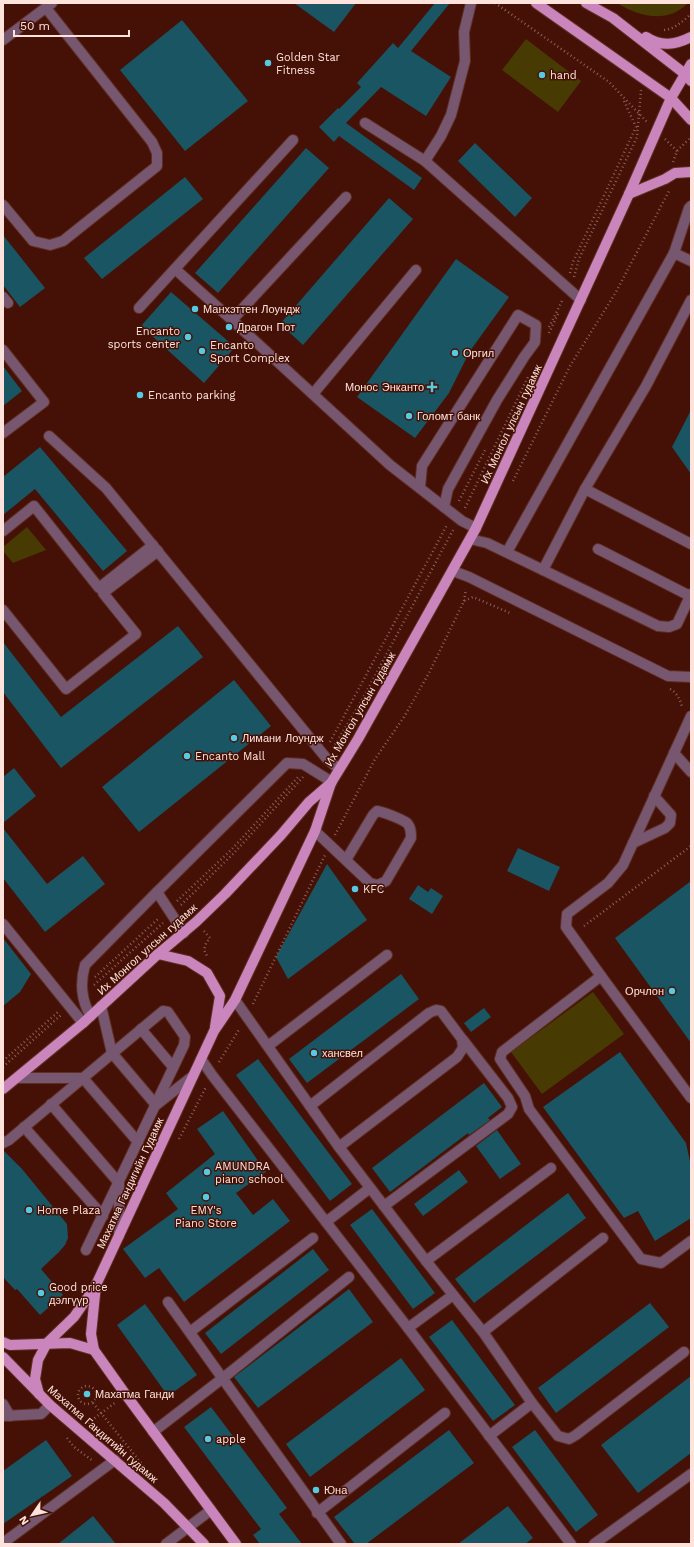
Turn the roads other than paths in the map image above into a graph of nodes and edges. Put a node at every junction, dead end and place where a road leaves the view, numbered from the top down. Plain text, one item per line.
1 (471, 3) edge
2 (536, 3) edge
3 (586, 3) edge
4 (49, 6) edge
5 (613, 18) junction
6 (691, 37) edge
7 (3, 40) edge
8 (691, 64) edge
9 (688, 77) edge
10 (671, 98) junction
11 (691, 120) edge
12 (365, 123) dead end
13 (293, 140) dead end
14 (425, 161) junction
15 (691, 172) edge
16 (629, 194) junction
17 (346, 197) dead end
18 (3, 206) edge
19 (691, 206) edge
20 (674, 253) junction
21 (691, 261) edge
22 (175, 269) junction
23 (416, 270) dead end
24 (581, 300) junction
25 (691, 300) edge
26 (139, 308) dead end
27 (232, 320) junction
28 (3, 350) edge
29 (313, 394) junction
30 (3, 434) edge
31 (49, 436) dead end
32 (420, 488) junction
33 (585, 489) junction
34 (444, 507) junction
35 (476, 528) junction
36 (3, 531) edge
37 (470, 539) junction
38 (691, 544) edge
39 (156, 548) junction
40 (598, 549) dead end
41 (507, 552) junction
42 (543, 570) junction
43 (453, 571) junction
44 (691, 595) edge
45 (3, 610) edge
46 (691, 677) edge
47 (691, 716) edge
48 (674, 753) junction
49 (339, 769) junction
50 (691, 772) edge
51 (331, 782) junction
52 (654, 796) junction
53 (315, 831) junction
54 (633, 844) junction
55 (346, 860) junction
56 (157, 892) junction
57 (3, 924) edge
58 (184, 933) junction
59 (158, 954) junction
60 (387, 955) dead end
61 (601, 976) junction
62 (235, 1000) junction
63 (102, 1006) junction
64 (87, 1019) junction
65 (141, 1029) junction
66 (214, 1031) junction
67 (462, 1039) junction
68 (268, 1046) junction
69 (112, 1053) junction
70 (201, 1059) junction
71 (173, 1067) junction
72 (193, 1076) junction
73 (18, 1078) junction
74 (83, 1078) junction
75 (3, 1089) edge
76 (691, 1098) edge
77 (51, 1104) junction
78 (156, 1105) junction
79 (310, 1106) junction
80 (24, 1127) junction
81 (138, 1142) junction
82 (3, 1143) edge
83 (339, 1147) junction
84 (550, 1168) dead end
85 (119, 1184) junction
86 (370, 1188) junction
87 (384, 1206) junction
88 (103, 1216) junction
89 (326, 1222) junction
90 (119, 1236) junction
91 (313, 1238) dead end
92 (602, 1238) dead end
93 (691, 1241) edge
94 (86, 1250) dead end
95 (426, 1261) junction
96 (349, 1277) dead end
97 (96, 1285) junction
98 (453, 1295) junction
99 (168, 1302) dead end
100 (408, 1328) junction
101 (190, 1332) junction
102 (483, 1332) junction
103 (3, 1342) edge
104 (47, 1343) junction
105 (94, 1350) junction
106 (684, 1352) dead end
107 (3, 1358) edge
108 (223, 1378) junction
109 (39, 1394) junction
110 (532, 1403) junction
111 (3, 1404) edge
112 (50, 1405) junction
113 (445, 1413) dead end
114 (7, 1416) edge
115 (153, 1432) junction
116 (489, 1436) junction
117 (115, 1460) junction
118 (691, 1474) edge
119 (211, 1510) junction
120 (317, 1513) junction
121 (188, 1527) junction
122 (3, 1544) edge
123 (166, 1544) edge
124 (204, 1544) edge
125 (236, 1544) edge
126 (341, 1544) edge
127 (571, 1544) edge
128 (594, 1544) edge

1 - 14 street
2 - 10 main road
3 - 5 main road
4 - 7 street
4 - 18 street
5 - 6 main road
5 - 9 main road
8 - 9 main road, Их Монгол улсын гудамж
9 - 10 main road, Их Монгол улсын гудамж
10 - 11 main road
10 - 16 main road, Их Монгол улсын гудамж
12 - 14 street
13 - 22 street
14 - 24 street
15 - 16 main road
16 - 24 main road, Их Монгол улсын гудамж
17 - 27 street
19 - 20 street
20 - 21 street
20 - 41 street
22 - 26 street
22 - 27 street
23 - 29 street
24 - 35 main road, Их Монгол улсын гудамж
25 - 33 street
27 - 29 street
28 - 30 street
29 - 32 street
31 - 39 street
32 - 34 street
32 - 34 street
33 - 38 street
33 - 42 street
34 - 35 street
35 - 37 main road, Их Монгол улсын гудамж
36 - 39 street
37 - 41 street
37 - 43 main road, Их Монгол улсын гудамж
39 - 45 street
39 - 49 street
40 - 44 street
41 - 42 street
42 - 44 street
43 - 46 street
43 - 49 main road, Их Монгол улсын гудамж
47 - 48 street
48 - 50 street
48 - 52 street
49 - 51 main road, Их Монгол улсын гудамж
51 - 53 main road, Их Монгол улсын гудамж
51 - 56 street
51 - 58 main road, Их Монгол улсын гудамж
52 - 54 street
52 - 54 street
53 - 55 street
53 - 62 main road, Их Монгол улсын гудамж
54 - 61 street
55 - 55 street
56 - 58 street
56 - 64 street
57 - 64 street
58 - 59 main road, Их Монгол улсын гудамж
59 - 63 main road, Их Монгол улсын гудамж
59 - 66 main road
60 - 68 street
61 - 76 street
61 - 93 street
62 - 66 main road, Их Монгол улсын гудамж
62 - 68 street
63 - 64 main road, Их Монгол улсын гудамж
63 - 69 street
64 - 73 main road, Их Монгол улсын гудамж
65 - 69 street
65 - 71 street
65 - 71 street
66 - 70 main road, Махатма Гандигийн Гудамж
67 - 79 street
67 - 83 street
67 - 87 street
68 - 79 street
69 - 74 street
69 - 78 street
70 - 72 main road, Махатма Гандигийн Гудамж
70 - 89 street
71 - 78 street
72 - 78 street
72 - 90 main road, Махатма Гандигийн Гудамж
73 - 74 street
73 - 75 main road, Их Монгол улсын гудамж
74 - 77 street
74 - 81 street
77 - 80 street
77 - 85 street
78 - 81 street
79 - 83 street
80 - 82 street
80 - 88 street
81 - 85 street
83 - 86 street
84 - 95 street
85 - 88 street
85 - 90 street
86 - 87 street
86 - 89 street
87 - 95 street
88 - 94 street
89 - 100 street
90 - 97 main road, Махатма Гандигийн Гудамж
91 - 101 street
92 - 102 street
95 - 98 street
96 - 108 street
97 - 104 main road
97 - 105 main road, Махатма Гандигийн Гудамж
98 - 100 street
98 - 102 street
99 - 101 street
100 - 116 street
101 - 108 street
102 - 110 street
103 - 104 main road
104 - 105 main road
104 - 109 main road
105 - 115 main road
106 - 110 street
107 - 109 main road, Махатма Гандигийн гудамж
108 - 115 street
108 - 120 street
109 - 112 main road, Махатма Гандигийн гудамж
110 - 116 street
111 - 114 street
112 - 114 street
112 - 117 main road, Махатма Гандигийн гудамж
113 - 120 street
115 - 119 main road
116 - 127 street
117 - 121 main road, Махатма Гандигийн гудамж
117 - 122 street
118 - 128 street
119 - 121 street
119 - 125 main road
120 - 126 street
121 - 123 street
121 - 124 main road, Махатма Гандигийн гудамж

